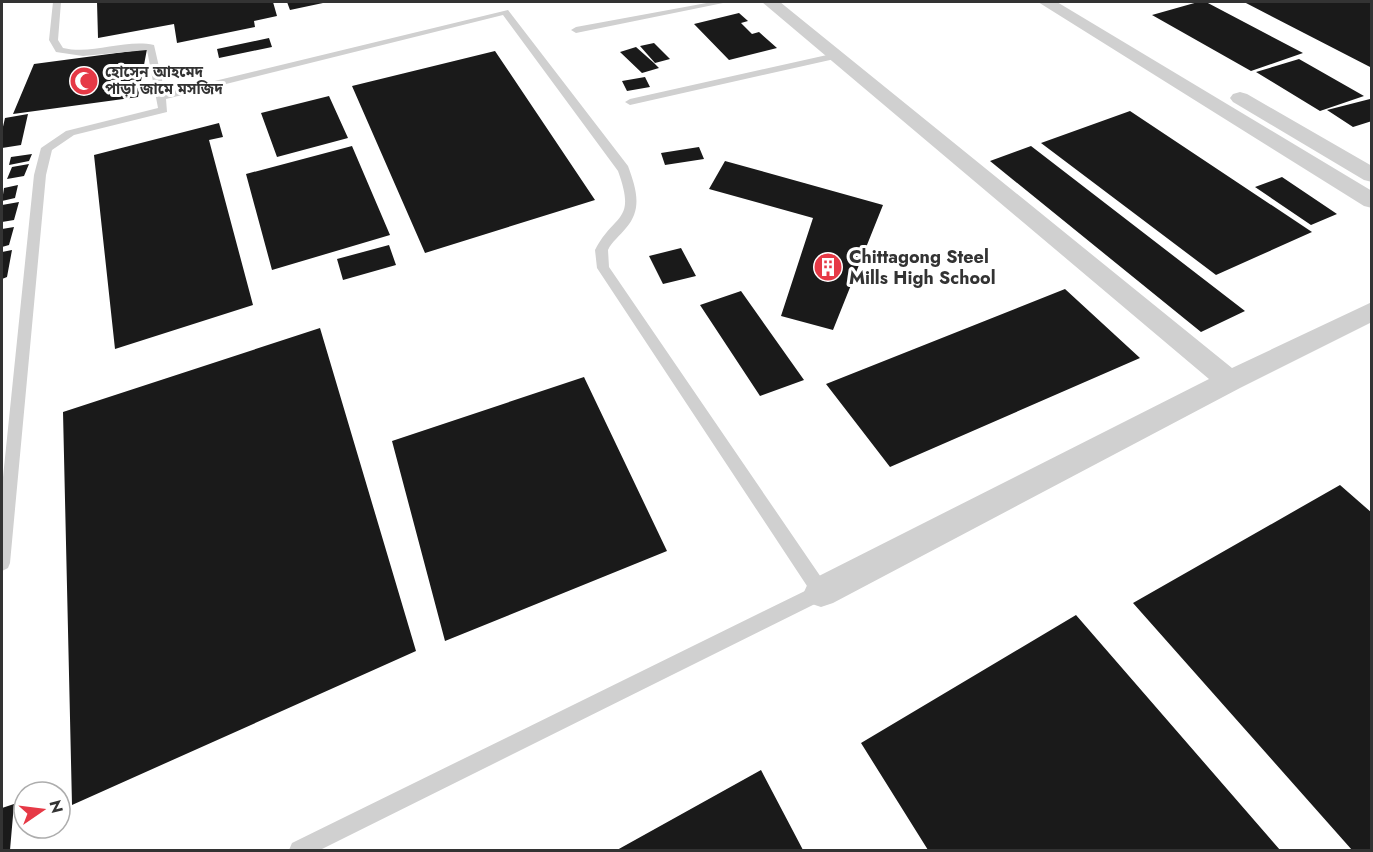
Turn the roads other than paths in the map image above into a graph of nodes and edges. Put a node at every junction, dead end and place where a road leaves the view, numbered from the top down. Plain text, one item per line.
1 (57, 2) edge
2 (724, 2) edge
3 (770, 2) edge
4 (1046, 2) edge
5 (1075, 2) edge
6 (576, 30) dead end
7 (837, 56) junction
8 (161, 97) junction
9 (630, 102) dead end
10 (1371, 175) edge
11 (1371, 201) edge
12 (1371, 311) edge
13 (1230, 381) junction
14 (2, 562) edge
15 (821, 592) junction
16 (299, 850) edge

1 - 8 lane
2 - 6 lane
3 - 7 street
4 - 11 street
5 - 10 street
7 - 9 lane
7 - 13 street
8 - 14 lane
8 - 15 lane
12 - 13 street
13 - 15 street
15 - 16 lane

